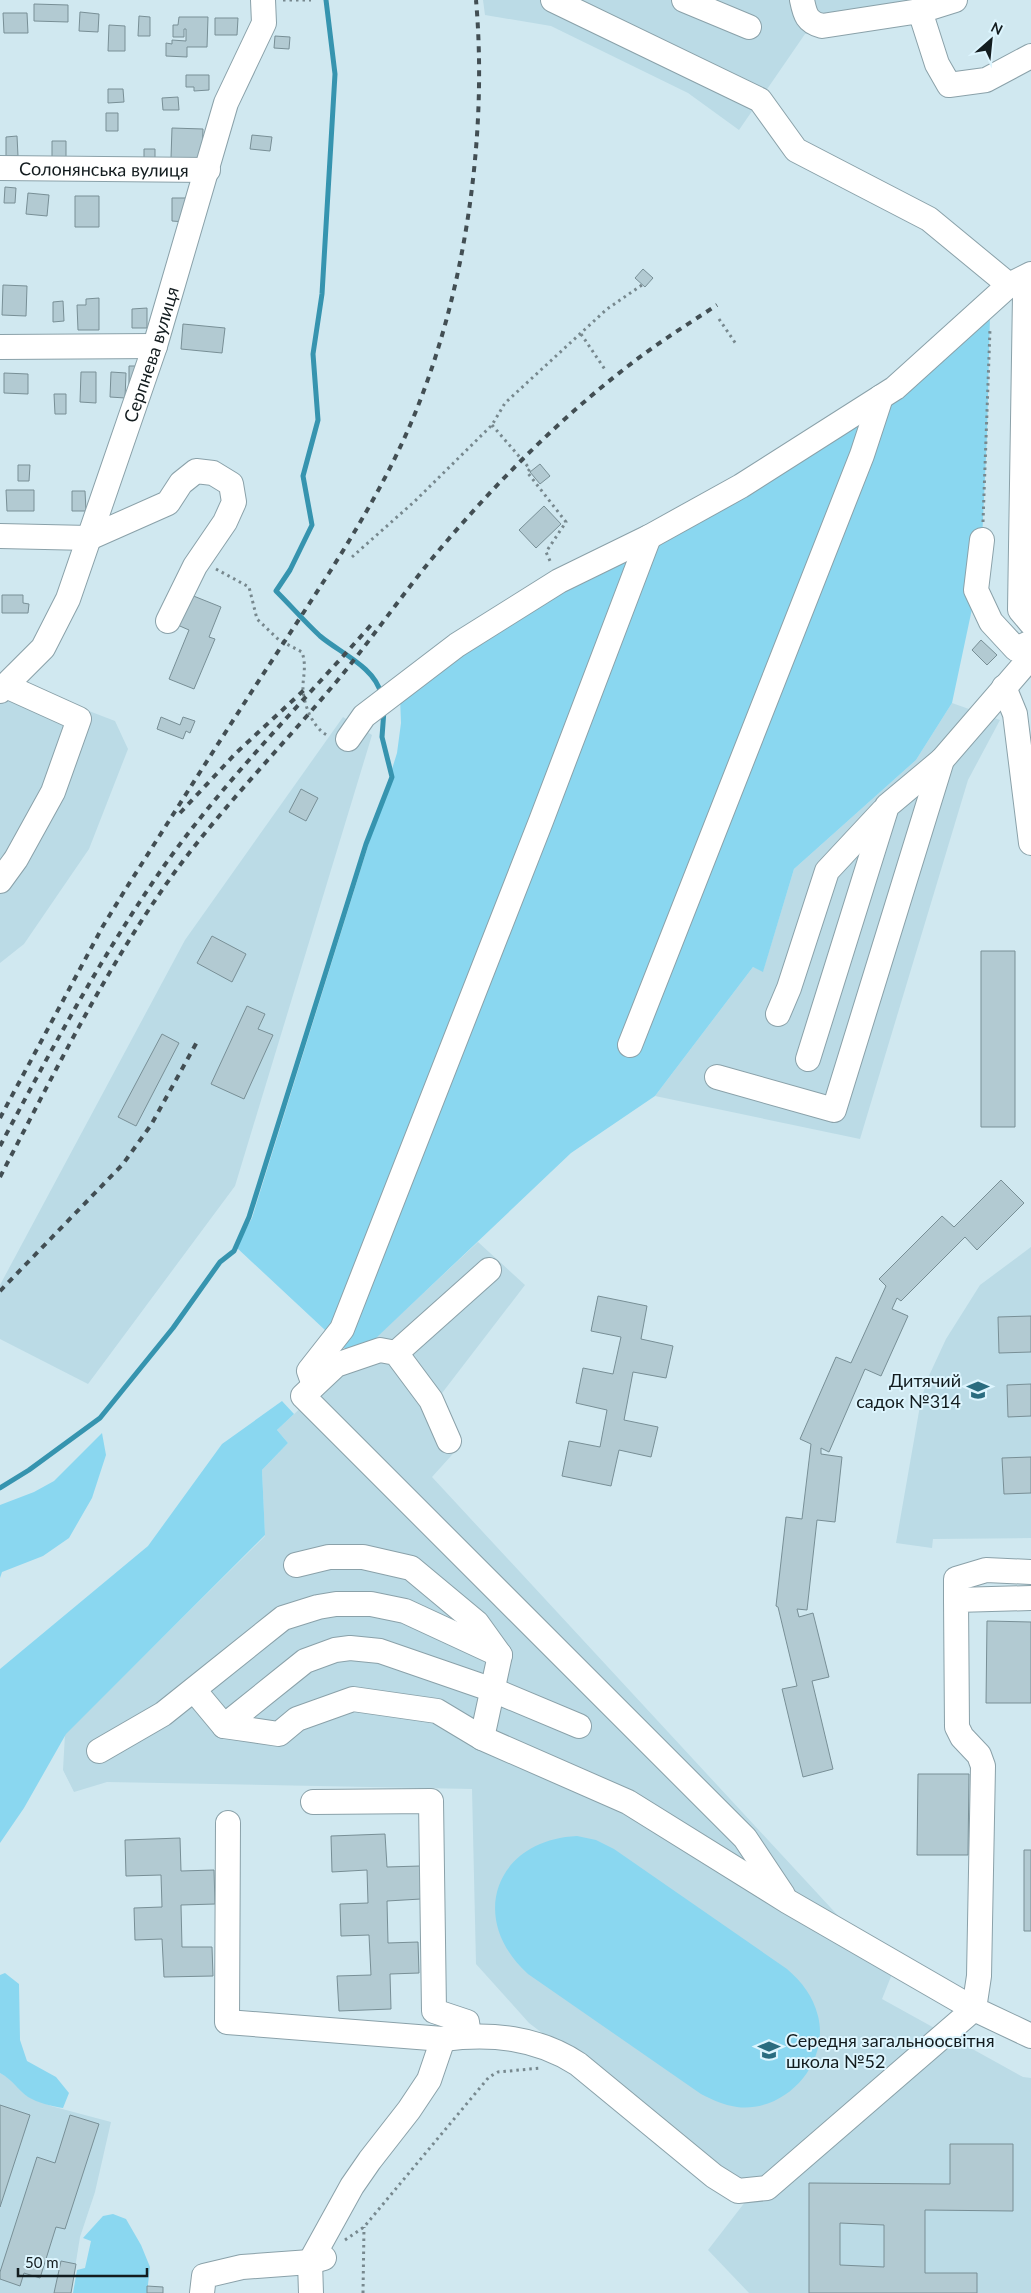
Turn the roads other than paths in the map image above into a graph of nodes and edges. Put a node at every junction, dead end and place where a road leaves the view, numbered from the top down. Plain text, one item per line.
1 (262, 0) edge
2 (553, 0) edge
3 (684, 0) edge
4 (802, 0) edge
5 (955, 0) edge
6 (920, 11) junction
7 (749, 27) dead end
8 (1031, 56) edge
9 (0, 168) edge
10 (208, 170) junction
11 (1022, 285) edge
12 (156, 346) junction
13 (0, 347) edge
14 (881, 397) junction
15 (0, 536) edge
16 (649, 537) junction
17 (89, 538) junction
18 (982, 540) road end
19 (168, 621) dead end
20 (1031, 623) edge
21 (1031, 642) edge
22 (1031, 657) edge
23 (1004, 687) junction
24 (3, 688) edge
25 (348, 739) road end
26 (942, 760) junction
27 (887, 806) junction
28 (1031, 844) edge
29 (0, 881) edge
30 (778, 1014) dead end
31 (630, 1046) dead end
32 (808, 1059) dead end
33 (717, 1077) dead end
34 (489, 1270) dead end
35 (396, 1353) junction
36 (314, 1385) junction
37 (449, 1441) dead end
38 (296, 1565) dead end
39 (1031, 1572) edge
40 (1031, 1598) edge
41 (956, 1600) junction
42 (500, 1655) junction
43 (194, 1690) junction
44 (493, 1690) junction
45 (224, 1726) junction
46 (580, 1726) dead end
47 (482, 1738) junction
48 (100, 1751) dead end
49 (313, 1802) dead end
50 (228, 1823) dead end
51 (786, 1901) junction
52 (974, 2009) junction
53 (470, 2036) junction
54 (1031, 2036) edge
55 (443, 2039) junction
56 (317, 2260) junction
57 (202, 2293) edge
58 (311, 2293) edge

1 - 10 street, Серпнева вулиця
2 - 11 street
3 - 7 street
4 - 6 street
5 - 6 street
6 - 8 street
9 - 10 street, Солонянська вулиця
10 - 12 street, Серпнева вулиця
11 - 14 street
11 - 20 street
12 - 13 street
12 - 17 street, Серпнева вулиця
14 - 16 street
14 - 31 street
15 - 17 street
16 - 25 street
16 - 36 street
17 - 19 street
17 - 24 street, Серпнева вулиця
18 - 21 street
22 - 23 street
23 - 26 street
23 - 28 street
24 - 29 street
26 - 27 street
26 - 33 street
27 - 30 street
27 - 32 street
34 - 35 street
35 - 36 street
35 - 37 street
36 - 51 street
38 - 42 street
39 - 41 street
40 - 41 street
41 - 52 street
42 - 43 street
42 - 44 street
43 - 45 street
43 - 48 street
44 - 45 street
44 - 46 street
44 - 47 street
45 - 47 street
47 - 51 street
49 - 53 street
50 - 55 street
51 - 52 street
52 - 53 street
52 - 54 street
53 - 55 street
55 - 56 street
56 - 57 street
56 - 58 street

